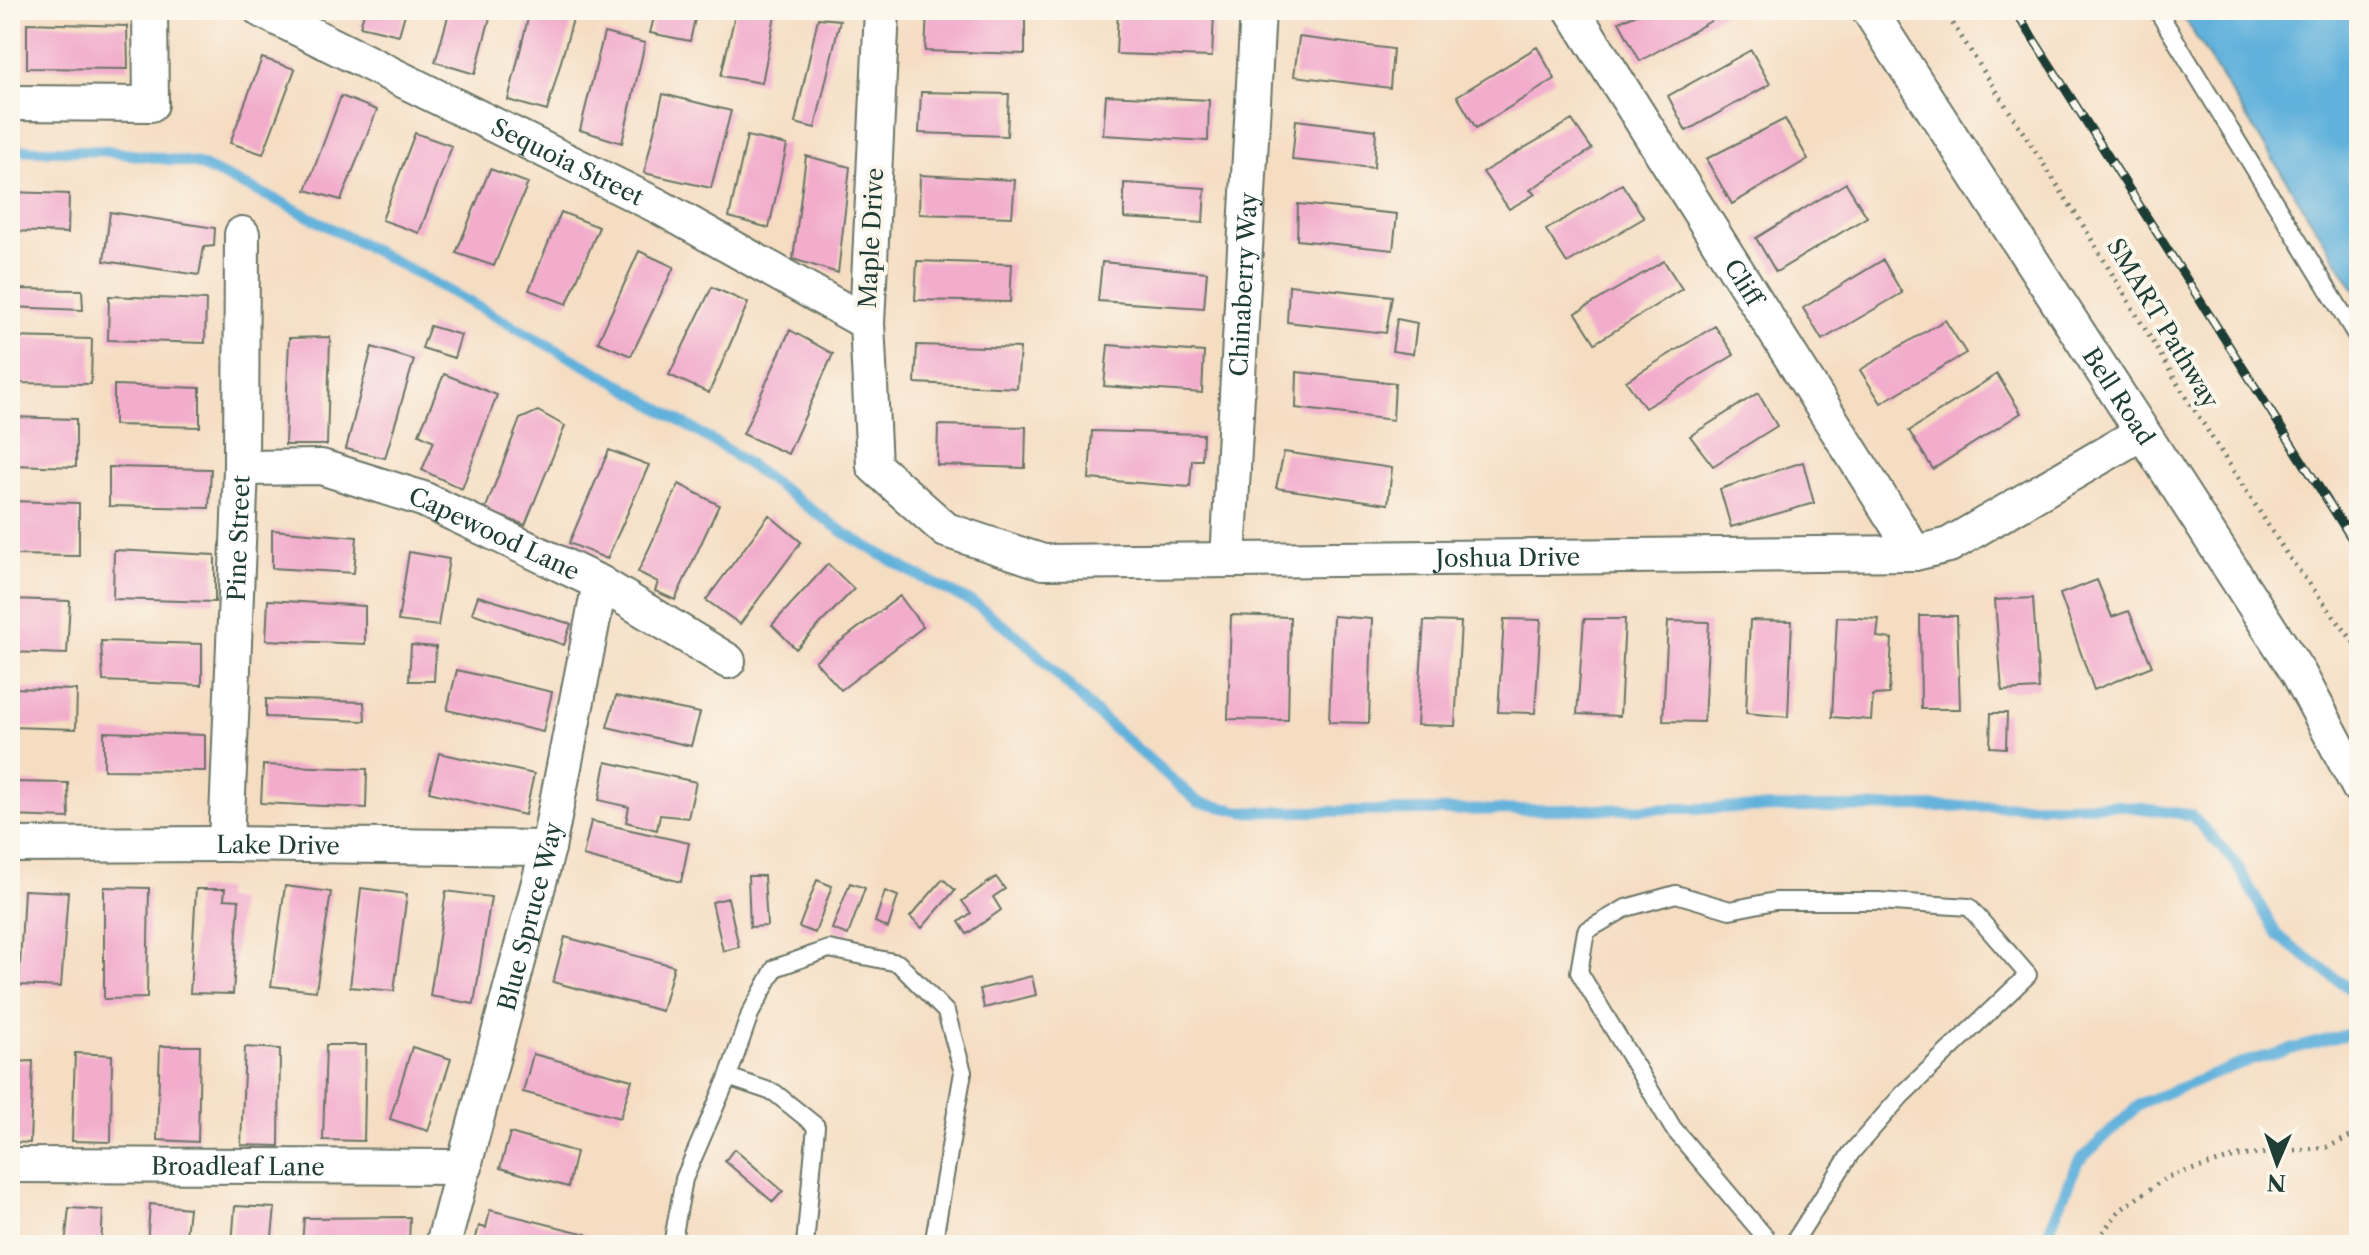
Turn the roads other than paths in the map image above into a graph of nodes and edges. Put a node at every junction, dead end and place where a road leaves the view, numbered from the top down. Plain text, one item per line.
1 (150, 10) edge
2 (261, 10) edge
3 (882, 10) edge
4 (1258, 10) edge
5 (1572, 10) edge
6 (1869, 10) edge
7 (2157, 10) edge
8 (10, 103) edge
9 (242, 234) dead end
10 (867, 323) junction
11 (2359, 340) edge
12 (2141, 433) junction
13 (874, 466) joint
14 (241, 468) junction
15 (1915, 553) junction
16 (1228, 560) junction
17 (600, 583) junction
18 (728, 661) dead end
19 (2359, 787) edge
20 (226, 844) junction
21 (10, 845) edge
22 (548, 848) junction
23 (728, 1077) junction
24 (10, 1165) edge
25 (465, 1167) junction
26 (443, 1245) edge
27 (672, 1245) edge
28 (805, 1245) edge
29 (933, 1245) edge
30 (1772, 1245) edge
31 (1792, 1245) edge

1 - 8 street
2 - 10 street, Sequoia Street
3 - 10 street, Maple Drive
4 - 16 street, Chinaberry Way
5 - 15 street, Cliff
6 - 12 street, Bell Road
7 - 11 lane
9 - 14 street, Pine Street
10 - 13 street, Maple Drive
12 - 15 street, Joshua Drive
12 - 19 street, Bell Road
13 - 16 street, Joshua Drive
14 - 17 street, Capewood Lane
14 - 20 street, Pine Street
15 - 16 street, Joshua Drive
17 - 18 street, Capewood Lane
17 - 22 street, Blue Spruce Way
20 - 21 street, Lake Drive
20 - 22 street, Lake Drive
22 - 25 street, Blue Spruce Way
23 - 27 lane
23 - 28 lane
23 - 29 lane
24 - 25 street, Broadleaf Lane
25 - 26 street, Blue Spruce Way
30 - 31 lane

